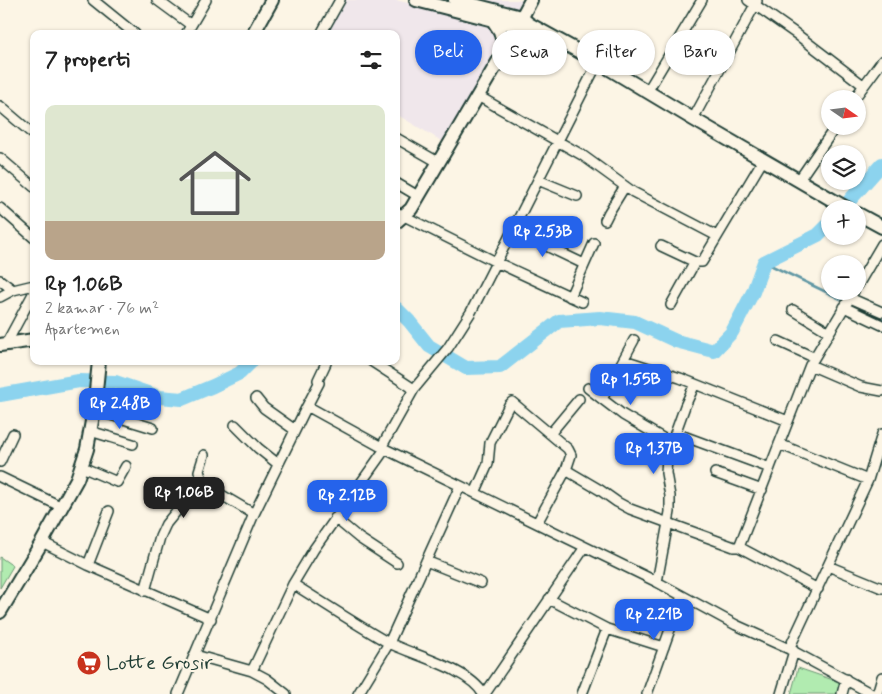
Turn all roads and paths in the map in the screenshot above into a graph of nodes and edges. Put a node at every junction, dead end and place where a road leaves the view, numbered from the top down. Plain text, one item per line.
1 (93, 0) edge
2 (157, 0) edge
3 (206, 0) edge
4 (272, 0) edge
5 (340, 0) edge
6 (416, 0) edge
7 (532, 0) edge
8 (702, 0) edge
9 (754, 2) edge
10 (453, 3) edge
11 (492, 19) junction
12 (522, 22) junction
13 (191, 25) junction
14 (130, 30) edge
15 (188, 30) edge
16 (255, 30) edge
17 (323, 30) edge
18 (499, 30) edge
19 (517, 30) edge
20 (577, 51) edge
21 (882, 61) edge
22 (492, 72) edge
23 (591, 75) edge
24 (619, 75) edge
25 (863, 85) junction
26 (860, 90) edge
27 (647, 92) junction
28 (478, 96) junction
29 (0, 106) edge
30 (693, 119) junction
31 (30, 132) edge
32 (830, 135) edge
33 (400, 140) edge
34 (558, 141) junction
35 (0, 158) edge
36 (763, 160) junction
37 (438, 162) junction
38 (538, 180) junction
39 (799, 180) junction
40 (30, 184) edge
41 (400, 185) edge
42 (625, 186) junction
43 (418, 196) junction
44 (577, 196) dead end
45 (834, 200) edge
46 (0, 208) edge
47 (400, 216) edge
48 (400, 217) edge
49 (866, 218) edge
50 (605, 220) dead end
51 (882, 227) edge
52 (513, 230) junction
53 (30, 234) edge
54 (717, 236) junction
55 (594, 243) dead end
56 (882, 244) edge
57 (660, 246) dead end
58 (496, 262) junction
59 (695, 262) junction
60 (584, 264) junction
61 (866, 271) edge
62 (0, 280) edge
63 (30, 286) edge
64 (13, 290) junction
65 (0, 297) edge
66 (570, 297) junction
67 (30, 299) edge
68 (848, 300) edge
69 (582, 302) dead end
70 (671, 305) dead end
71 (793, 310) dead end
72 (882, 312) edge
73 (882, 324) edge
74 (829, 332) junction
75 (634, 340) dead end
76 (778, 340) dead end
77 (30, 341) edge
78 (3, 345) edge
79 (624, 360) junction
80 (812, 361) junction
81 (98, 365) edge
82 (325, 365) edge
83 (377, 365) edge
84 (696, 384) junction
85 (588, 388) dead end
86 (414, 389) junction
87 (882, 390) edge
88 (256, 398) dead end
89 (602, 398) junction
90 (579, 399) dead end
91 (95, 406) junction
92 (307, 406) junction
93 (788, 421) junction
94 (235, 425) dead end
95 (152, 428) dead end
96 (295, 430) junction
97 (90, 431) junction
98 (675, 433) junction
99 (13, 434) dead end
100 (550, 434) junction
101 (882, 434) edge
102 (671, 443) junction
103 (133, 444) dead end
104 (779, 444) junction
105 (384, 448) junction
106 (204, 455) dead end
107 (0, 462) edge
108 (278, 464) junction
109 (126, 466) dead end
110 (82, 467) junction
111 (770, 468) junction
112 (566, 470) junction
113 (715, 474) dead end
114 (0, 477) edge
115 (868, 480) junction
116 (204, 486) junction
117 (460, 486) junction
118 (170, 489) dead end
119 (762, 490) junction
120 (475, 493) junction
121 (184, 500) junction
122 (62, 507) junction
123 (109, 511) dead end
124 (254, 514) junction
125 (335, 518) junction
126 (537, 523) junction
127 (668, 524) junction
128 (42, 542) junction
129 (585, 546) junction
130 (739, 546) junction
131 (426, 561) junction
132 (397, 563) dead end
133 (88, 565) junction
134 (828, 566) junction
135 (656, 582) junction
136 (481, 583) dead end
137 (292, 584) junction
138 (882, 588) edge
139 (818, 589) junction
140 (145, 591) junction
141 (682, 596) junction
142 (549, 599) junction
143 (1, 607) edge
144 (211, 619) junction
145 (607, 629) junction
146 (389, 643) junction
147 (664, 648) junction
148 (791, 650) junction
149 (195, 655) junction
150 (252, 671) junction
151 (882, 677) edge
152 (846, 679) junction
153 (178, 694) edge
154 (286, 694) edge
155 (358, 694) edge
156 (484, 694) edge
157 (582, 694) edge
158 (647, 694) edge
159 (781, 694) edge
160 (842, 694) edge
161 (872, 694) edge
162 (877, 694) edge

1 - 14 street
2 - 13 street
3 - 13 street
4 - 16 street
5 - 17 street
6 - 10 street
7 - 12 street
8 - 27 street
9 - 25 street
9 - 30 street
10 - 11 street
10 - 12 street
11 - 12 street
11 - 18 street
12 - 19 street
12 - 20 street
13 - 15 street
21 - 25 street
22 - 28 street
23 - 34 street
24 - 27 street
25 - 26 street
27 - 30 street
28 - 34 street
28 - 37 street
29 - 31 street
30 - 36 street
32 - 39 street
33 - 37 street
34 - 38 street
34 - 42 street
35 - 40 street
36 - 39 street
36 - 54 street
37 - 43 street
38 - 44 street
38 - 52 street
39 - 45 street
41 - 43 street
42 - 50 street
42 - 54 street
43 - 47 street
46 - 53 street
48 - 58 street
49 - 51 street
52 - 58 street
52 - 60 street
54 - 59 street
55 - 60 street
56 - 61 street
57 - 59 street
58 - 66 street
58 - 86 street
59 - 70 street
60 - 66 street
62 - 64 street
63 - 64 street
64 - 65 street
66 - 69 street
67 - 78 street
68 - 72 street
68 - 73 street
68 - 74 street
71 - 74 street
74 - 80 street
75 - 79 street
76 - 80 street
77 - 78 street
79 - 84 street
79 - 89 street
80 - 87 street
80 - 93 street
81 - 91 street
82 - 92 street
83 - 86 street
84 - 93 street
84 - 98 street
85 - 89 street
86 - 105 street
88 - 96 street
89 - 102 street
90 - 100 street
91 - 95 street
91 - 97 street
92 - 96 street
92 - 105 street
93 - 104 street
94 - 108 street
96 - 108 street
97 - 103 street
97 - 110 street
98 - 102 street
98 - 111 street
99 - 107 street
100 - 112 street
100 - 120 street
101 - 115 street
102 - 127 street
104 - 111 street
104 - 115 street
105 - 117 street
105 - 125 street
106 - 116 street
108 - 124 street
109 - 110 street
110 - 122 street
111 - 119 street
112 - 126 street
112 - 127 street
113 - 119 street
114 - 122 street
115 - 134 street
116 - 121 street
116 - 124 street
117 - 120 street
117 - 131 street
118 - 121 street
119 - 130 street
120 - 126 street
121 - 140 street
122 - 128 street
123 - 133 street
124 - 144 street
125 - 132 street
125 - 137 street
126 - 129 street
127 - 130 street
127 - 135 street
128 - 133 street
128 - 143 street
129 - 135 street
129 - 142 street
130 - 139 street
131 - 136 street
131 - 146 street
133 - 140 street
134 - 138 street
134 - 139 street
135 - 141 street
137 - 146 street
137 - 150 street
139 - 148 street
140 - 144 street
141 - 147 street
141 - 148 street
142 - 145 street
142 - 156 street
144 - 149 street
145 - 147 street
145 - 157 street
146 - 155 street
146 - 156 street
147 - 158 street
148 - 152 street
148 - 159 street
149 - 150 street
149 - 153 street
150 - 154 street
151 - 162 street
152 - 160 street
152 - 161 street

